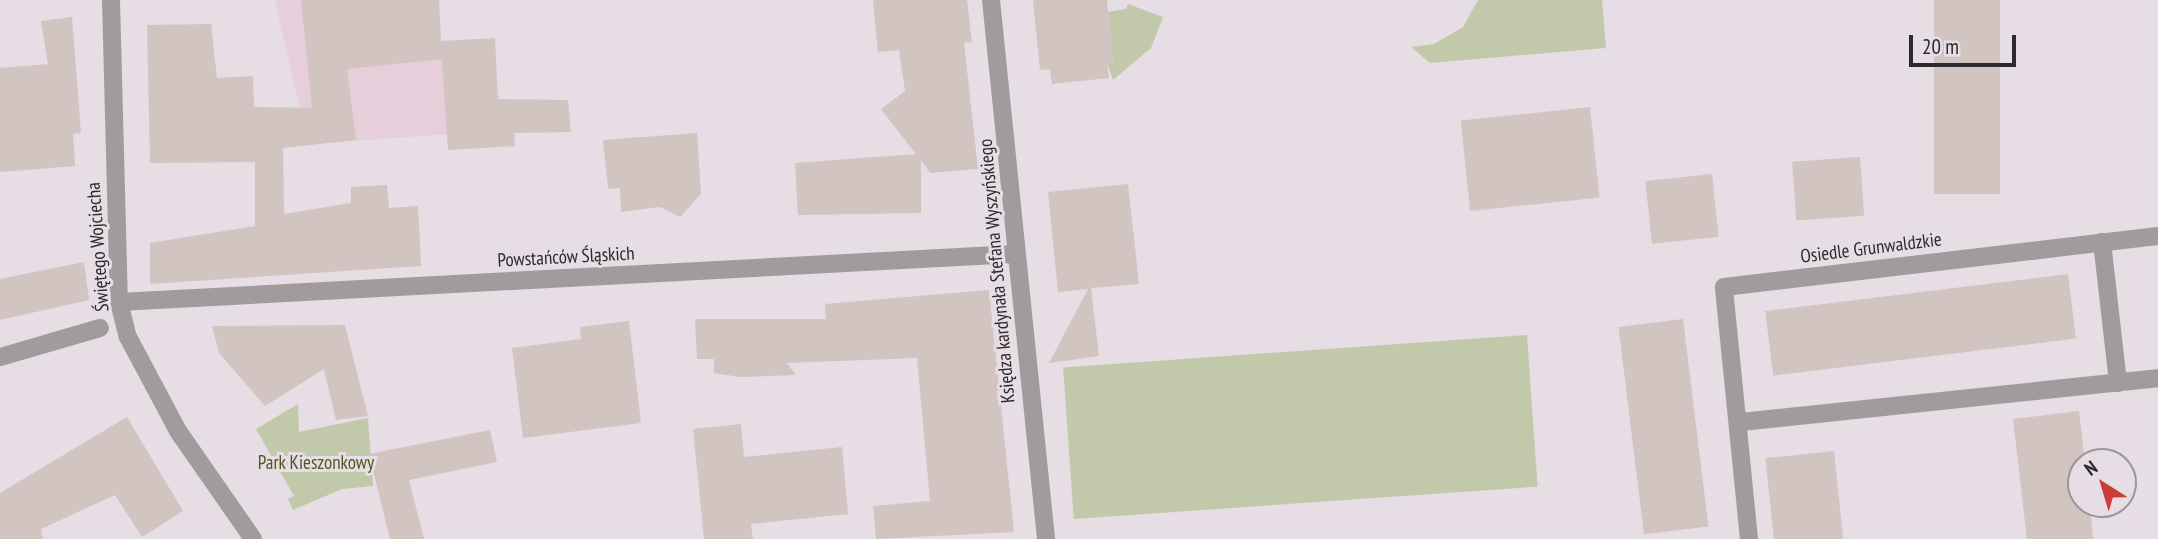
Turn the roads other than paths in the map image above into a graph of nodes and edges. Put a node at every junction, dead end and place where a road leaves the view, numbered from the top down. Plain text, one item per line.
1 (111, 0) edge
2 (991, 0) edge
3 (2158, 236) edge
4 (2102, 243) junction
5 (1015, 254) junction
6 (119, 302) junction
7 (100, 328) dead end
8 (0, 358) edge
9 (2158, 378) edge
10 (2118, 383) junction
11 (1741, 422) junction
12 (253, 539) edge
13 (1046, 539) edge
14 (1749, 539) edge

1 - 6 street, Świętego Wojciecha
2 - 5 street, Księdza kardynała Stefana Wyszyńskiego
3 - 4 street, Osiedle Grunwaldzkie
4 - 10 street
4 - 11 street, Osiedle Grunwaldzkie
5 - 6 street, Powstańców Śląskich
5 - 13 street, Księdza kardynała Stefana Wyszyńskiego
6 - 12 street, Świętego Wojciecha
7 - 8 street
9 - 10 street
10 - 11 street
11 - 14 street, Osiedle Grunwaldzkie

